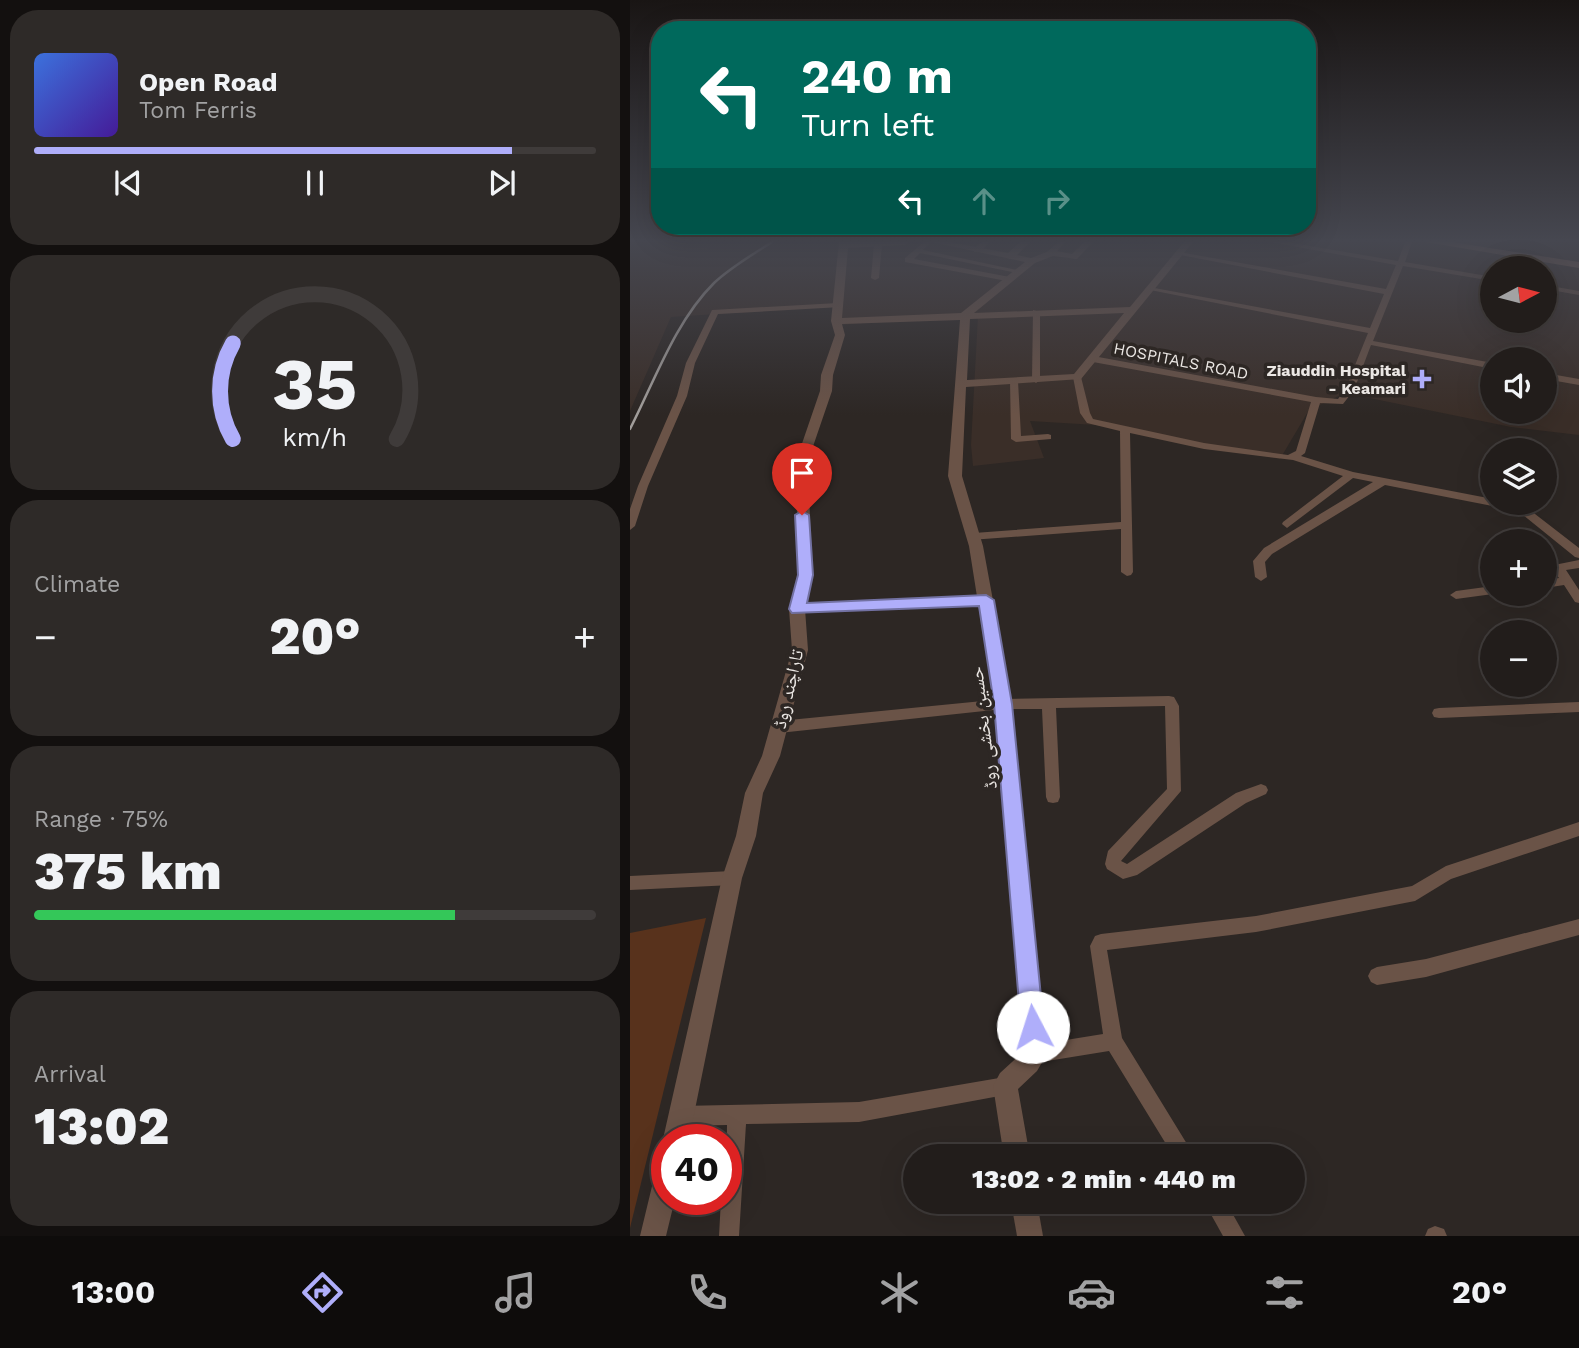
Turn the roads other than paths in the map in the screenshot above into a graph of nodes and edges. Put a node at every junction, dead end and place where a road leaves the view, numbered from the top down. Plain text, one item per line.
1 (838, 300) edge
2 (983, 300) edge
3 (1140, 300) edge
4 (1206, 300) edge
5 (1385, 300) edge
6 (1131, 310) junction
7 (837, 313) junction
8 (1036, 313) junction
9 (965, 315) junction
10 (1372, 331) junction
11 (1367, 342) junction
12 (1093, 359) junction
13 (1480, 364) edge
14 (1077, 377) junction
15 (1557, 378) edge
16 (1035, 380) junction
17 (1014, 381) junction
18 (1579, 382) edge
19 (960, 384) junction
20 (1316, 400) junction
21 (1125, 428) junction
22 (1048, 437) dead end
23 (1293, 457) junction
24 (1351, 475) junction
25 (1384, 481) junction
26 (1480, 499) edge
27 (1530, 515) edge
28 (1287, 524) dead end
29 (1127, 525) junction
30 (630, 526) edge
31 (974, 537) junction
32 (1579, 554) edge
33 (1579, 564) edge
34 (1127, 572) dead end
35 (1261, 578) dead end
36 (1567, 581) junction
37 (1557, 582) edge
38 (1480, 592) edge
39 (1456, 595) dead end
40 (1579, 599) edge
41 (986, 600) junction
42 (797, 609) junction
43 (1049, 703) junction
44 (1003, 704) junction
45 (1579, 707) edge
46 (1439, 713) dead end
47 (779, 727) junction
48 (1261, 790) dead end
49 (1053, 797) dead end
50 (1579, 829) edge
51 (732, 878) junction
52 (630, 883) edge
53 (1579, 928) edge
54 (1377, 976) dead end
55 (1113, 1041) junction
56 (1035, 1054) junction
57 (1005, 1086) junction
58 (737, 1116) junction
59 (679, 1124) edge
60 (698, 1124) edge
61 (1015, 1144) edge
62 (1177, 1144) edge
63 (1026, 1214) edge
64 (1221, 1214) edge
65 (658, 1215) edge
66 (653, 1236) edge
67 (729, 1236) edge
68 (1030, 1236) edge
69 (1235, 1236) edge

1 - 7 street, تاراچند روڈ
2 - 9 street
3 - 6 street
4 - 10 street
5 - 10 street, HOSPITALS ROAD
6 - 8 street
6 - 12 street
7 - 9 street
7 - 30 street
7 - 42 street, تاراچند روڈ
8 - 9 street
8 - 16 street
9 - 19 street, حسین بخشی روڈ
10 - 11 street, HOSPITALS ROAD
11 - 13 street
11 - 20 street, HOSPITALS ROAD
12 - 14 street
12 - 20 street, HOSPITALS ROAD
14 - 16 street
14 - 21 street
15 - 18 street
16 - 17 street
17 - 19 street
17 - 22 street
19 - 31 street, حسین بخشی روڈ
20 - 23 street
21 - 23 street
21 - 29 street
23 - 24 street
24 - 25 street
24 - 28 street
25 - 26 street
25 - 35 street
27 - 32 street
29 - 31 street
29 - 34 street
31 - 41 street, حسین بخشی روڈ
33 - 36 street
36 - 37 street
36 - 40 street
38 - 39 street
41 - 42 street
41 - 44 street, حسین بخشی روڈ
42 - 47 street, تاراچند روڈ
43 - 44 street
43 - 48 street
43 - 49 street
44 - 47 street
44 - 56 street, حسین بخشی روڈ
45 - 46 street
47 - 51 street, تاراچند روڈ
50 - 55 street
51 - 52 street
51 - 59 street, تاراچند روڈ
53 - 54 street
55 - 56 street
55 - 62 street
56 - 57 street
57 - 58 street
57 - 61 street
58 - 60 street
58 - 67 street
63 - 68 street
64 - 69 street
65 - 66 street

